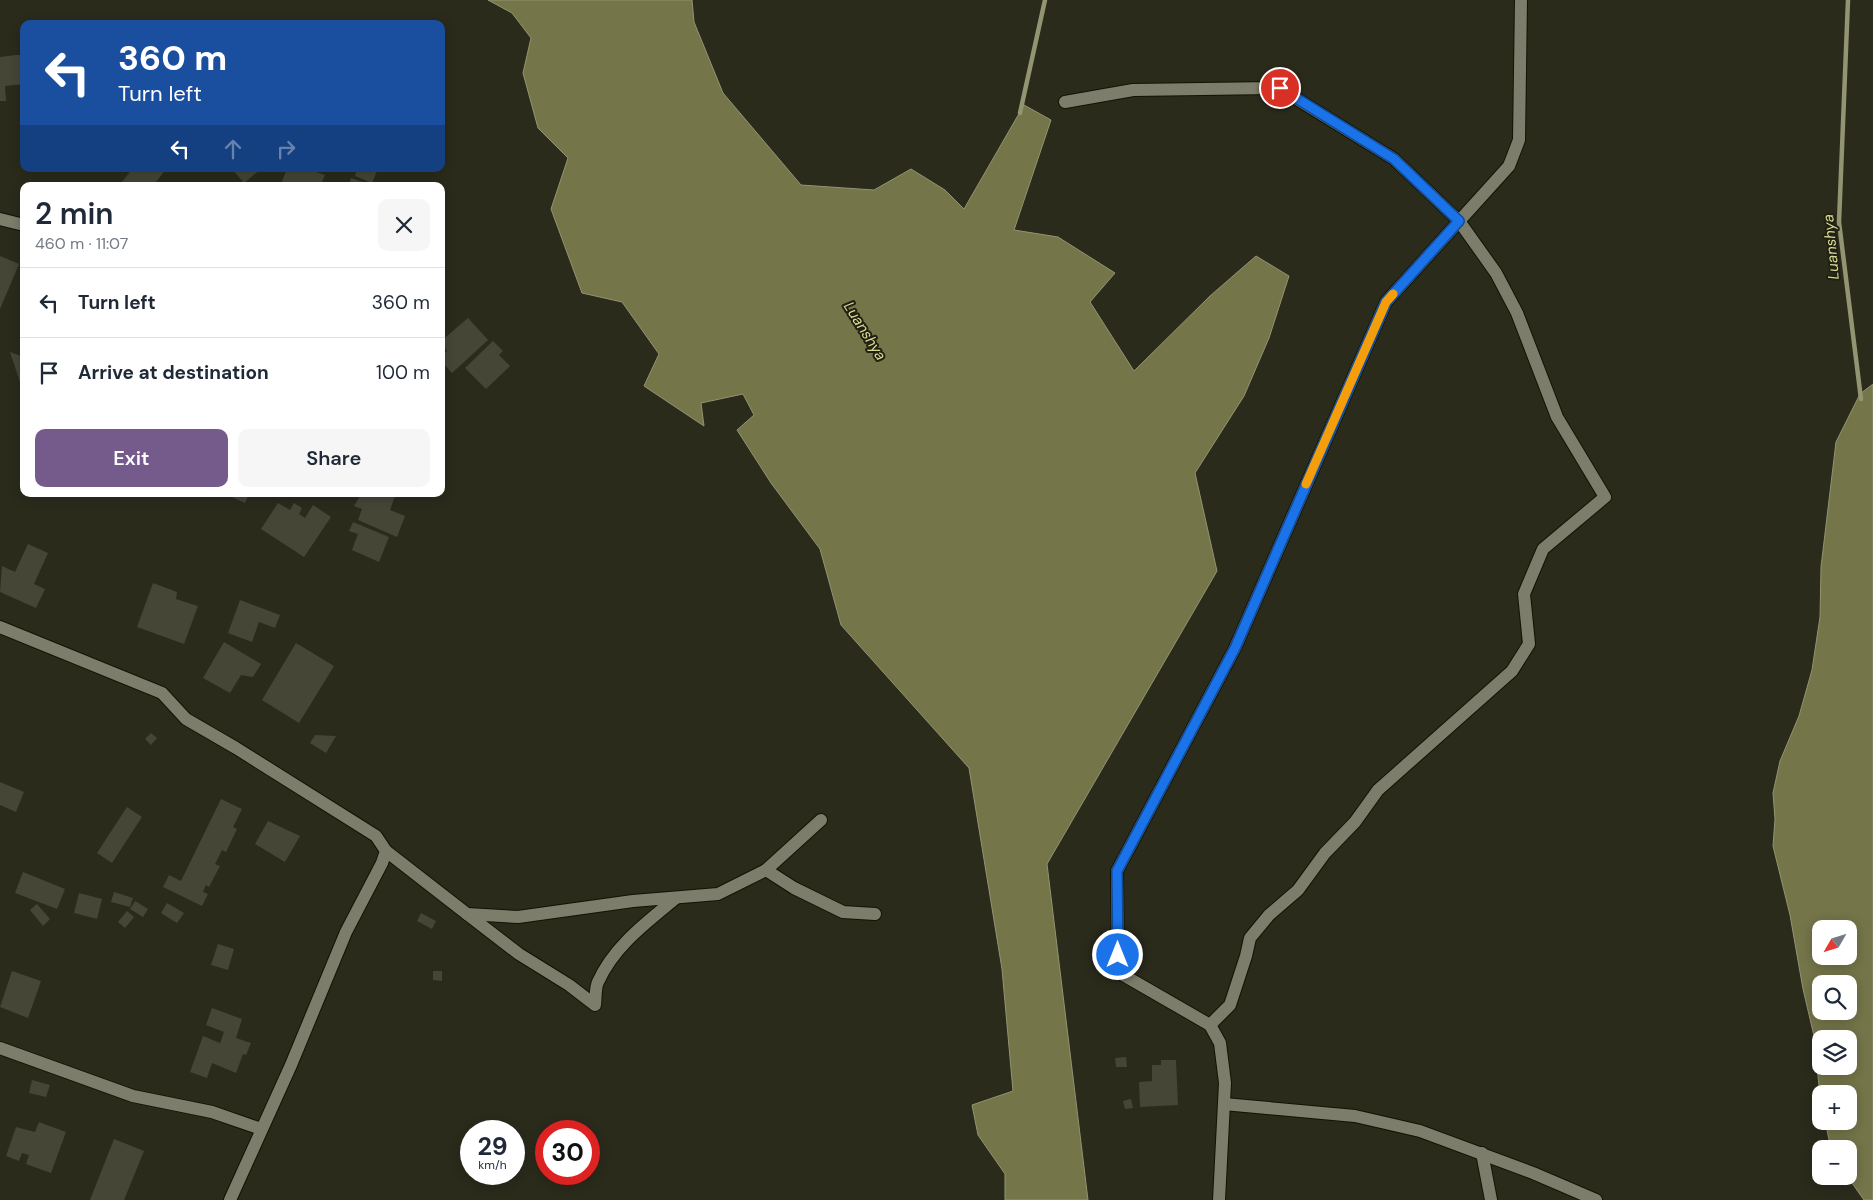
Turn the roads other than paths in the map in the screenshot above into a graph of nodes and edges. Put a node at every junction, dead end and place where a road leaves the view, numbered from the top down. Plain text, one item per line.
1 (1521, 0) edge
2 (1065, 102) dead end
3 (0, 218) edge
4 (1459, 221) junction
5 (20, 224) edge
6 (0, 627) edge
7 (821, 820) dead end
8 (386, 851) junction
9 (766, 870) junction
10 (676, 898) junction
11 (467, 914) junction
12 (875, 914) dead end
13 (1210, 1025) junction
14 (0, 1048) edge
15 (1224, 1104) junction
16 (261, 1130) junction
17 (1482, 1153) junction
18 (230, 1200) edge
19 (1219, 1200) edge
20 (1491, 1200) edge
21 (1596, 1200) edge

1 - 4 street
2 - 4 street
3 - 5 street
4 - 13 street
4 - 13 street
6 - 8 street
7 - 9 street
8 - 11 street
8 - 16 street
9 - 10 street
9 - 12 street
10 - 11 street
10 - 11 street
13 - 15 street
14 - 16 street
15 - 17 street
15 - 19 street
16 - 18 street
17 - 20 street
17 - 21 street

